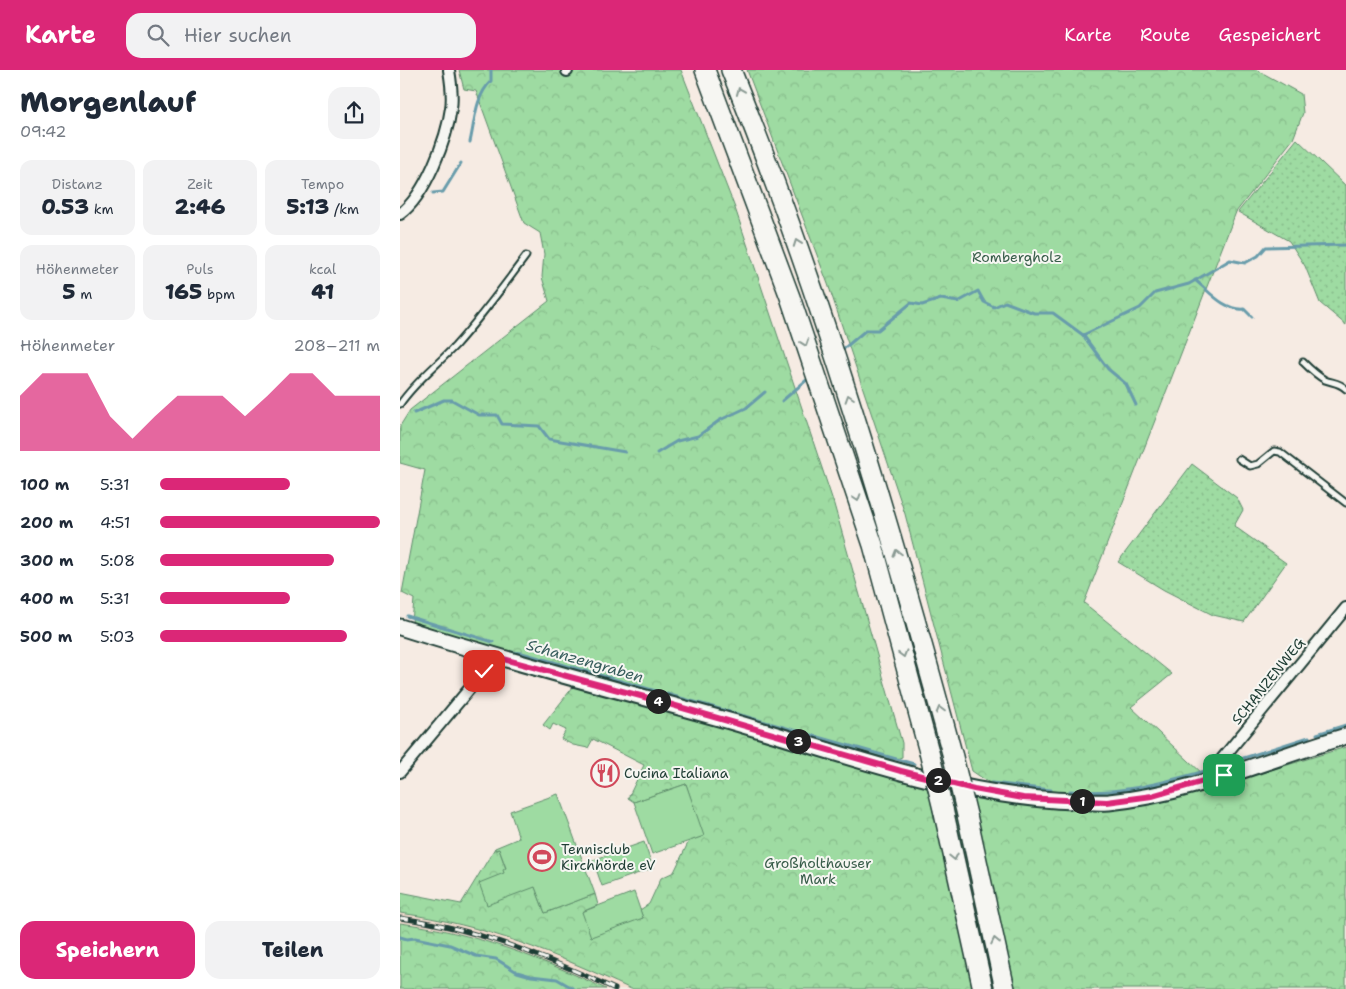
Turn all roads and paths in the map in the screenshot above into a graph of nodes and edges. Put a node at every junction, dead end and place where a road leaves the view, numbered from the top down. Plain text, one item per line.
1 (449, 70) edge
2 (705, 70) edge
3 (731, 70) edge
4 (400, 214) edge
5 (526, 256) dead end
6 (1303, 362) dead end
7 (1346, 389) edge
8 (400, 404) edge
9 (1239, 459) dead end
10 (1346, 503) edge
11 (1346, 608) edge
12 (400, 627) edge
13 (496, 657) junction
14 (1346, 736) edge
15 (400, 772) edge
16 (1224, 775) junction
17 (983, 989) edge
18 (1005, 989) edge

1 - 4 street
2 -> 17 highway, bridge
18 -> 3 highway, bridge
5 - 8 lane
6 - 7 lane
9 - 10 lane
11 - 16 street, SCHANZENWEG
12 - 13 main road
13 - 15 street
13 - 16 main road
14 - 16 main road

